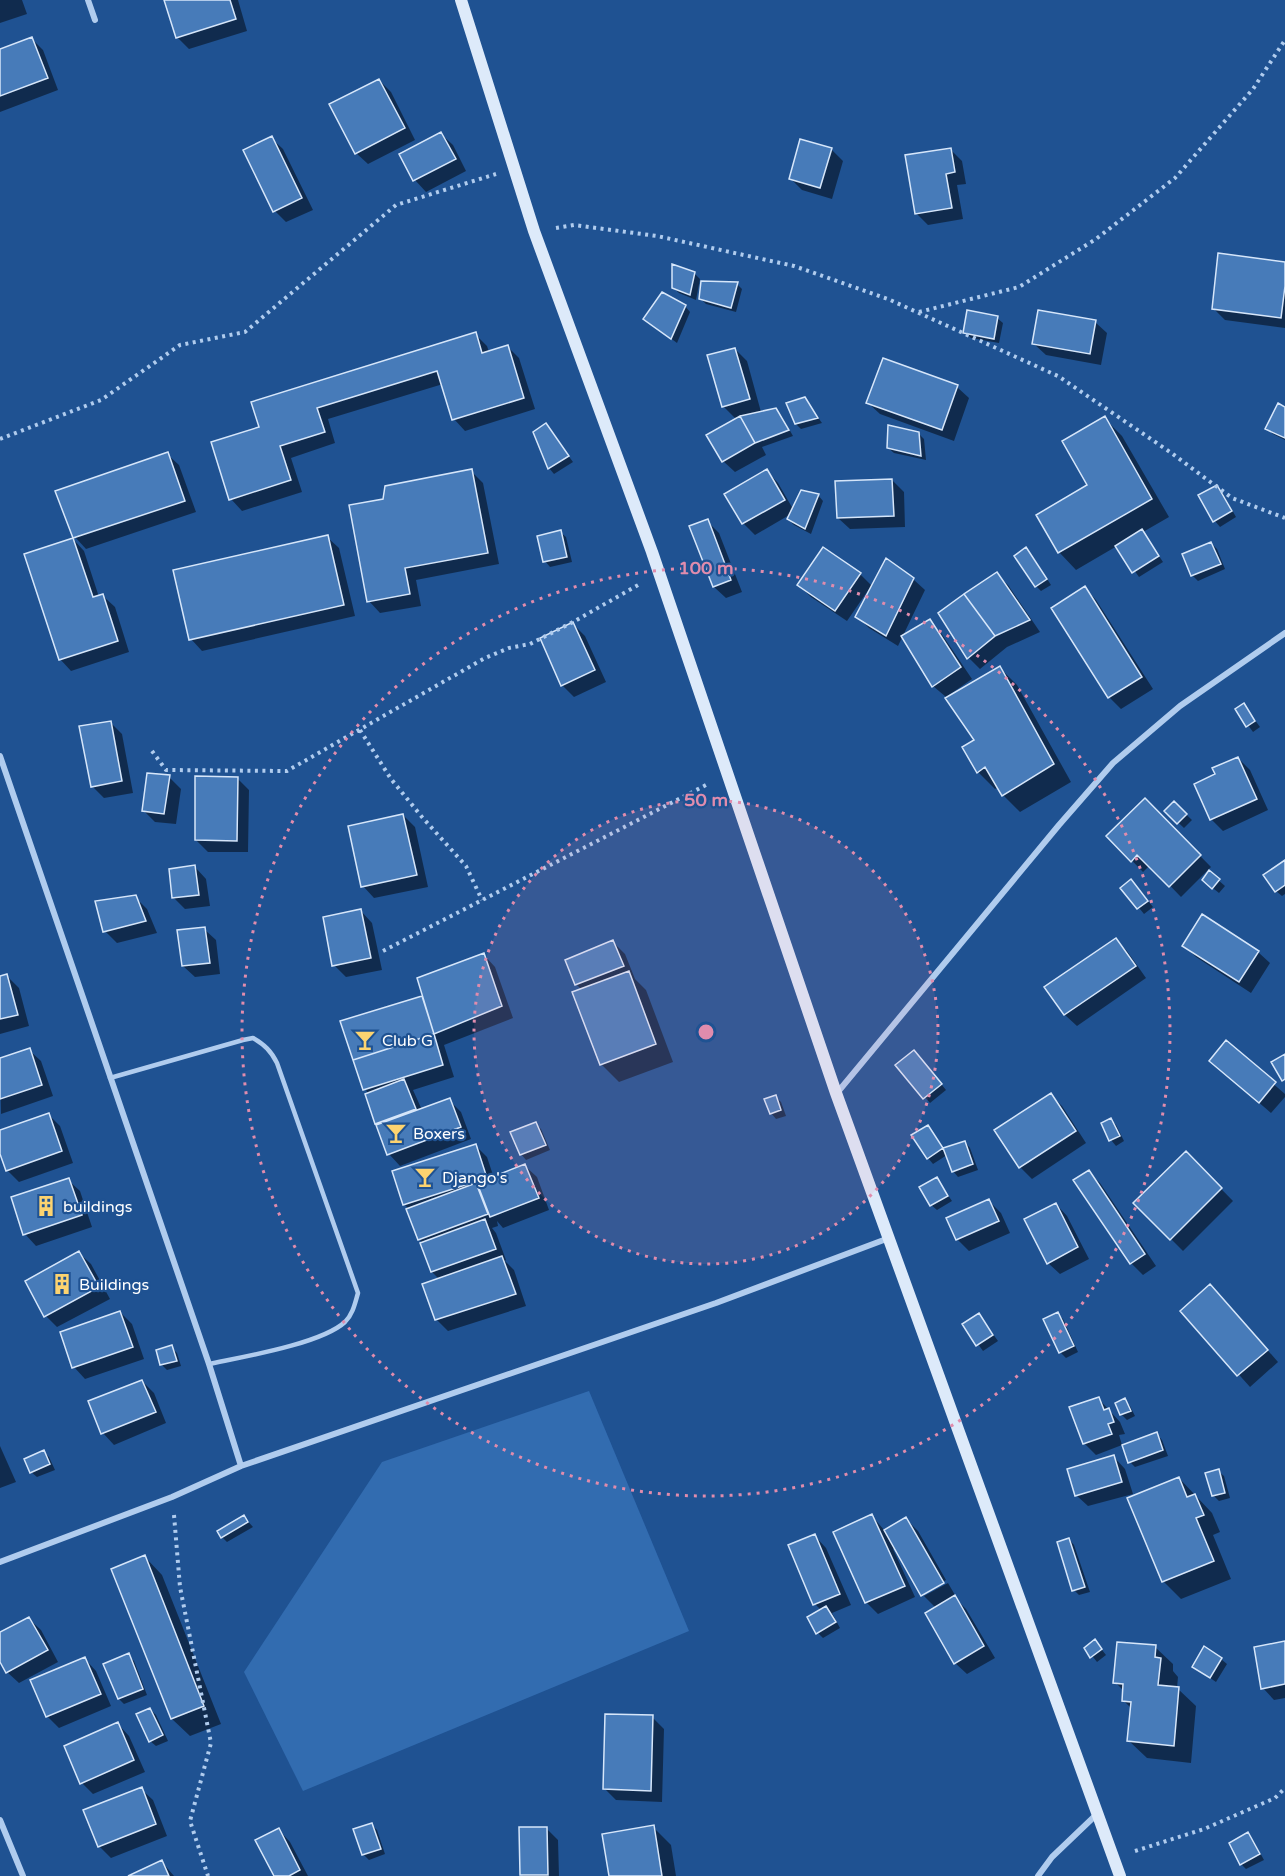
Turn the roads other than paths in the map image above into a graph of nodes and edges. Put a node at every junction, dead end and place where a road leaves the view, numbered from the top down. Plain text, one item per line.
1 (88, 0) edge
2 (461, 0) edge
3 (95, 20) dead end
4 (1285, 633) edge
5 (0, 756) edge
6 (110, 1078) junction
7 (836, 1094) junction
8 (889, 1238) junction
9 (209, 1364) junction
10 (241, 1466) junction
11 (0, 1562) edge
12 (1098, 1814) junction
13 (0, 1820) edge
14 (23, 1876) edge
15 (1038, 1876) edge
16 (1120, 1876) edge

1 - 3 street
2 - 7 main road
4 - 7 street
5 - 6 street
6 - 9 street
6 - 9 lane
7 - 8 main road
8 - 10 street
8 - 12 main road
9 - 10 street
10 - 11 street
12 - 15 street
12 - 16 main road
13 - 14 street

